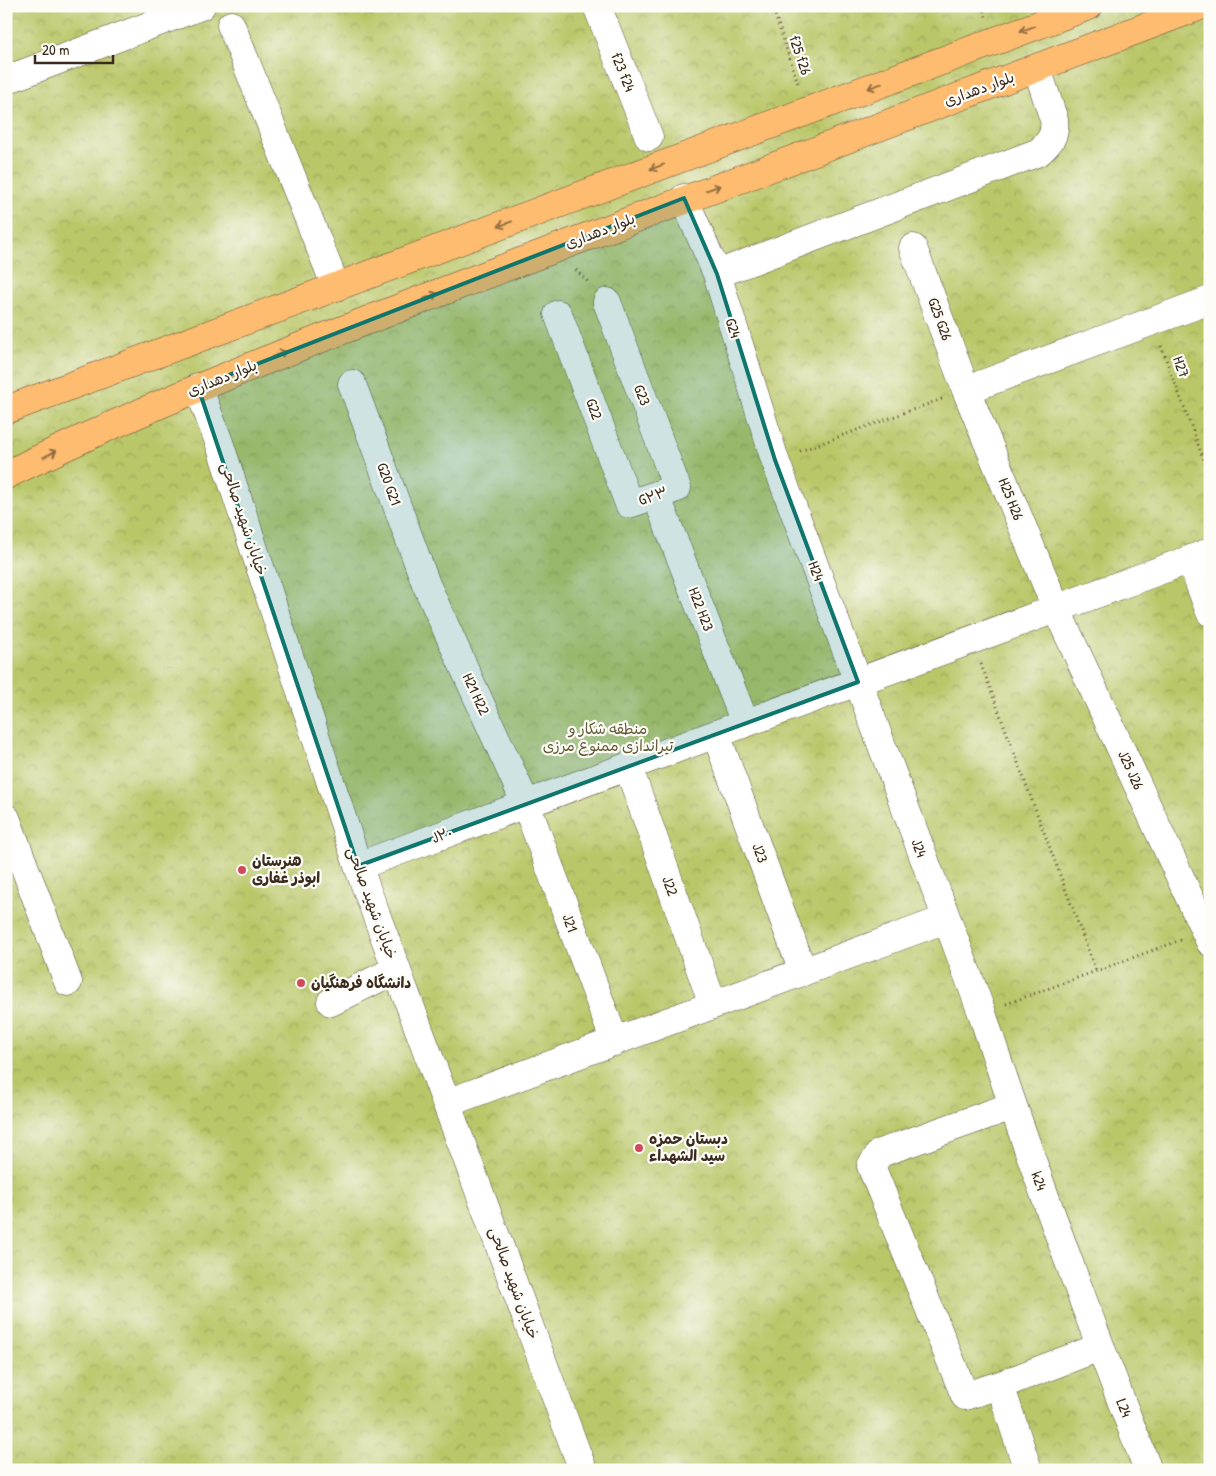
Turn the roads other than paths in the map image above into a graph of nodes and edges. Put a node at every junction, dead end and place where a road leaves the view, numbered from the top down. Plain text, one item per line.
1 (201, 6) edge
2 (596, 6) edge
3 (1089, 6) edge
4 (1201, 6) edge
5 (231, 25) dead end
6 (1037, 68) junction
7 (6, 80) edge
8 (649, 137) dead end
9 (684, 198) junction
10 (913, 248) dead end
11 (716, 274) junction
12 (336, 287) junction
13 (1210, 300) edge
14 (607, 302) road end
15 (558, 314) dead end
16 (352, 384) dead end
17 (198, 387) junction
18 (966, 390) junction
19 (6, 410) edge
20 (775, 460) joint
21 (6, 475) edge
22 (667, 491) junction
23 (629, 504) joint
24 (1200, 556) edge
25 (426, 584) joint
26 (1056, 608) junction
27 (1210, 612) edge
28 (858, 682) junction
29 (745, 723) junction
30 (716, 734) junction
31 (628, 766) junction
32 (526, 804) junction
33 (6, 818) edge
34 (358, 866) junction
35 (946, 919) junction
36 (1208, 936) edge
37 (397, 970) junction
38 (803, 972) junction
39 (68, 982) dead end
40 (331, 1002) dead end
41 (713, 1005) junction
42 (982, 1013) joint
43 (614, 1042) junction
44 (446, 1103) junction
45 (1012, 1106) junction
46 (1100, 1347) junction
47 (1000, 1386) junction
48 (583, 1470) edge
49 (1028, 1470) edge
50 (1148, 1470) edge

1 - 7 street
2 - 8 street, f23 f24
3 -> 12 main road
4 - 6 main road, بلوار دهداری
5 - 12 street
9 -> 6 main road, بلوار دهداری
6 - 11 street
9 - 11 street, G24
17 -> 9 main road, بلوار دهداری
10 - 18 street, G25 G26
11 - 20 street, G24
12 - 19 main road
13 - 18 street
14 - 22 street, G23
15 - 23 street, G22
16 - 25 street, G20 G21
21 -> 17 main road, بلوار دهداری
17 - 34 street, خیابان شهید صالحی
18 - 26 street, H25 H26
20 - 28 street, H24
22 - 23 street, G۲۳
22 - 29 street, H22 H23
24 - 26 street, J۲۰
24 - 27 street
25 - 32 street, H21 H22
26 - 28 street, J۲۰
26 - 36 street, J25 J26
28 - 29 street, J۲۰
28 - 35 street, J24
29 - 30 street, J۲۰
30 - 31 street, J۲۰
30 - 38 street, J23
31 - 32 street, J۲۰
31 - 41 street, J22
32 - 34 street, J۲۰
32 - 43 street, J21
33 - 39 street
34 - 37 street, خیابان شهید صالحی
35 - 38 street
35 - 42 street, J24
37 - 40 street
37 - 44 street, خیابان شهید صالحی
38 - 41 street
41 - 43 street
42 - 45 street, k24
43 - 44 street
44 - 48 street, خیابان شهید صالحی
45 - 46 street, k24
45 - 47 street
46 - 47 street
46 - 50 street, L24
47 - 49 street

